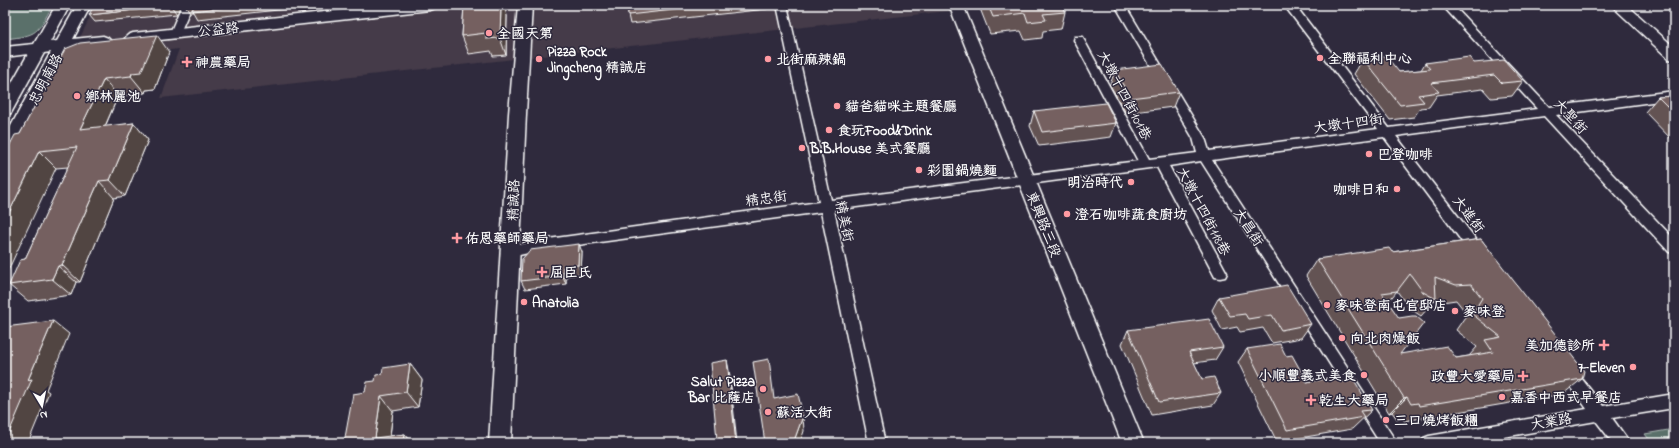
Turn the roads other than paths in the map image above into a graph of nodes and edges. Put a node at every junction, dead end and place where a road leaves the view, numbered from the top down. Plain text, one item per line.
1 (63, 5) edge
2 (84, 5) edge
3 (187, 5) edge
4 (430, 5) edge
5 (525, 5) edge
6 (782, 5) edge
7 (956, 5) edge
8 (1120, 5) edge
9 (1289, 5) edge
10 (1447, 5) edge
11 (1618, 5) edge
12 (175, 33) junction
13 (1079, 40) dead end
14 (62, 46) junction
15 (40, 48) junction
16 (5, 52) edge
17 (1674, 55) edge
18 (1674, 95) edge
19 (5, 109) edge
20 (1546, 112) junction
21 (1387, 133) junction
22 (5, 152) edge
23 (1204, 158) junction
24 (1161, 163) junction
25 (1146, 165) junction
26 (1026, 181) junction
27 (826, 206) junction
28 (1674, 248) edge
29 (512, 252) junction
30 (1488, 267) edge
31 (1220, 273) dead end
32 (1561, 362) edge
33 (1674, 401) edge
34 (1599, 413) junction
35 (500, 443) edge
36 (877, 443) edge
37 (1133, 443) edge
38 (1389, 443) edge
39 (1429, 443) edge
40 (1622, 443) edge

1 - 15 street, 忠明南路
2 - 14 street, 忠明南路
3 - 12 street
4 - 12 street, 公益路
5 - 29 street, 精誠路
6 - 27 street, 精美街
7 - 26 street, 東興路三段
8 - 23 street, 大昌街
9 - 21 street, 大進街
10 - 20 street, 大聖街
11 - 17 street
12 - 14 street, 公益路
13 - 25 street, 大墩十四街101巷
14 - 15 street, 公益路
14 - 22 street, 忠明南路
15 - 16 street, 公益路
15 - 19 street, 忠明南路
18 - 20 street, 大墩十四街
20 - 21 street, 大墩十四街
20 - 28 street, 大聖街
21 - 23 street, 大墩十四街
21 - 30 street, 大進街
23 - 24 street, 大墩十四街
23 - 38 street, 大昌街
24 - 25 street, 大墩十四街
24 - 31 street, 大墩十四街118巷
25 - 26 street, 大墩十四街
26 - 27 street, 精忠街
26 - 37 street, 東興路三段
27 - 29 street, 精忠街
27 - 36 street, 精美街
29 - 35 street, 精誠路
32 - 34 street
33 - 34 street, 大業路
34 - 39 street, 大業路
34 - 40 street

